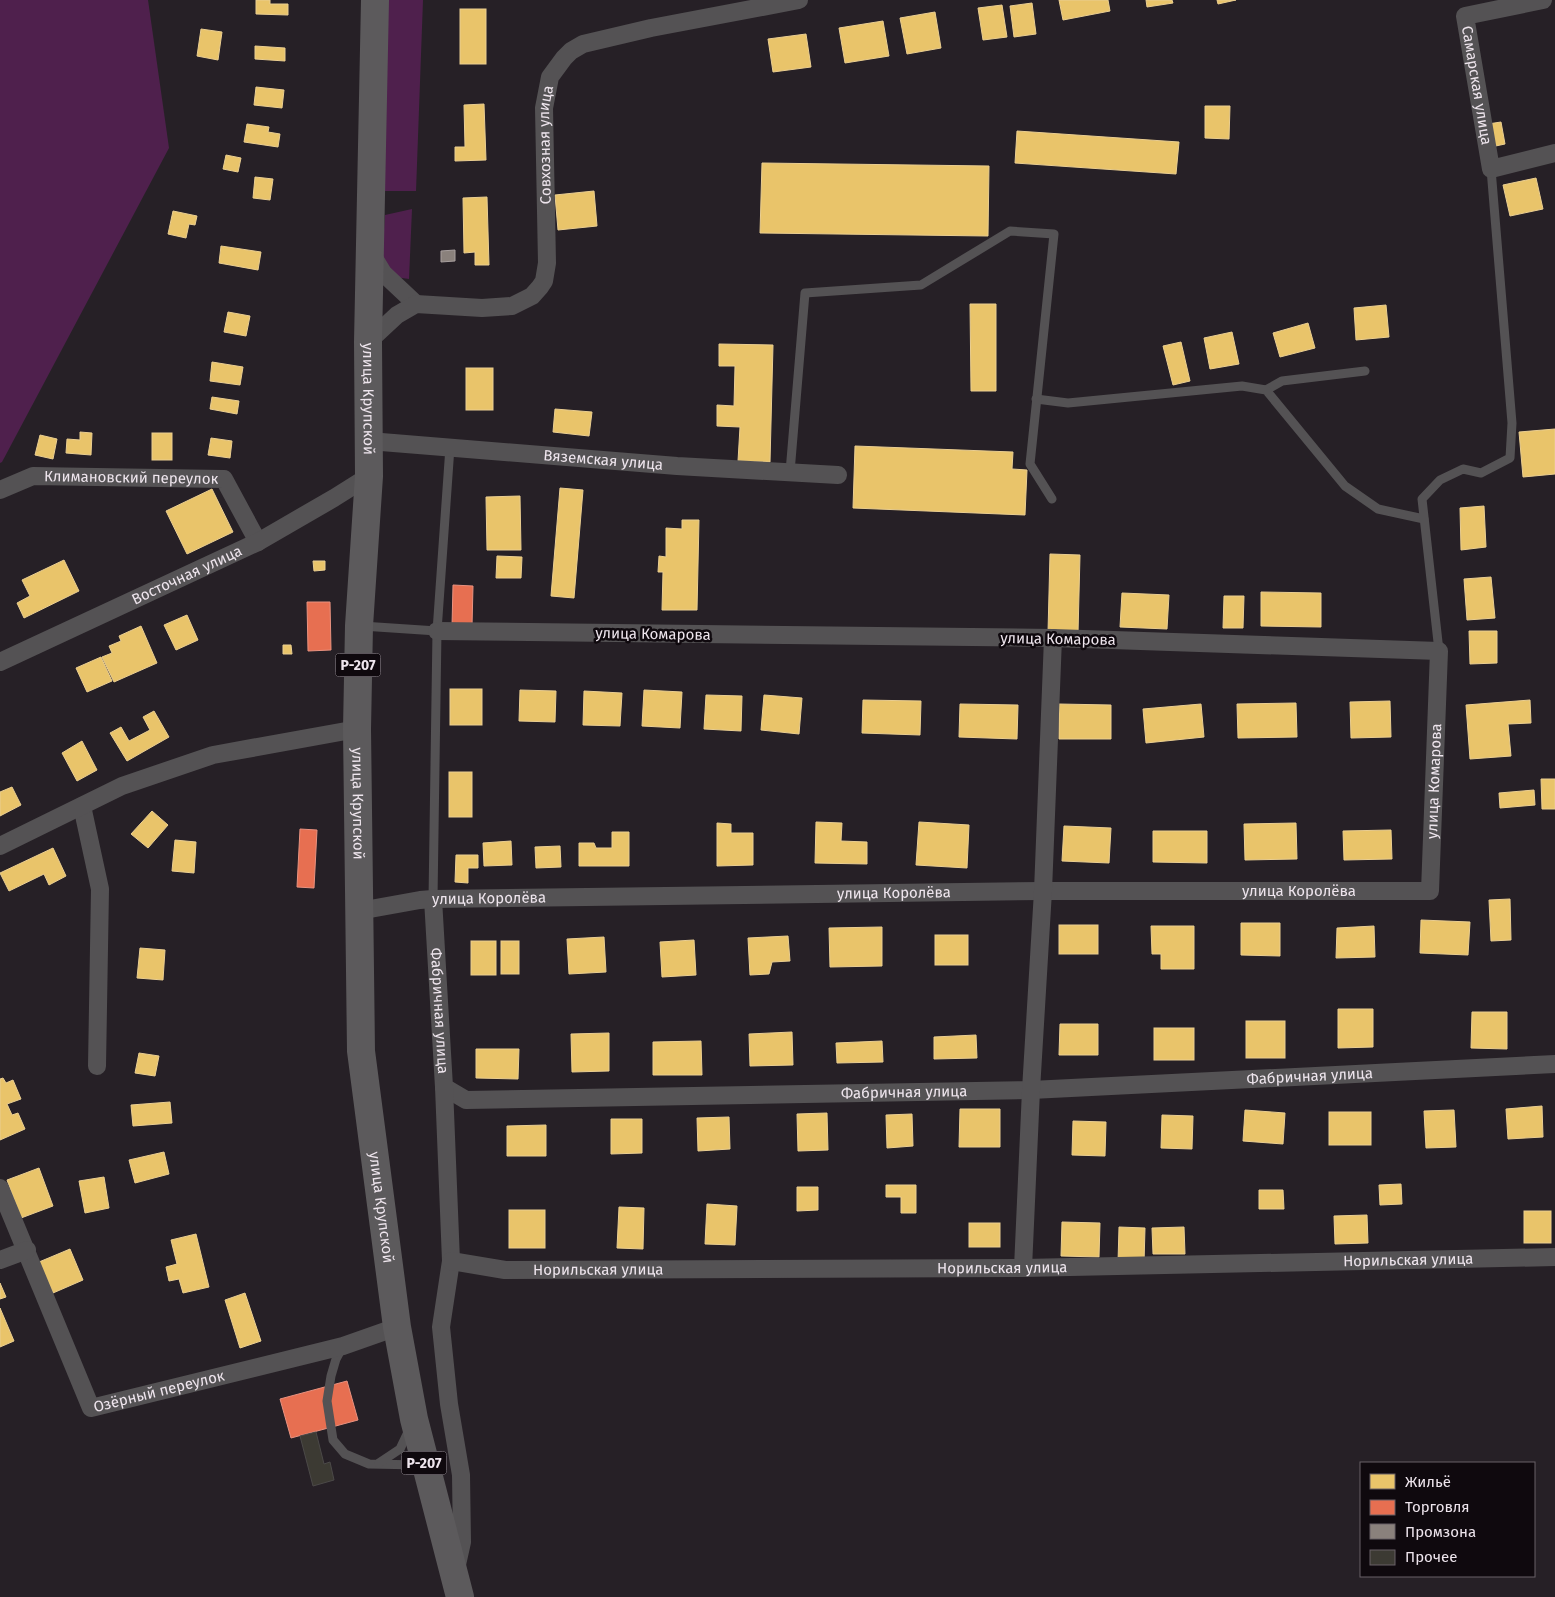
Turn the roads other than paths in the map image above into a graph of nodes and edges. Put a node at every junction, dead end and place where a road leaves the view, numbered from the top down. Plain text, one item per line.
1 (375, 0) edge
2 (799, 0) edge
3 (1543, 0) edge
4 (1463, 8) edge
5 (1555, 153) edge
6 (1491, 169) junction
7 (369, 251) junction
8 (416, 304) junction
9 (368, 342) junction
10 (1365, 371) dead end
11 (1266, 390) junction
12 (1036, 399) junction
13 (369, 441) junction
14 (450, 447) junction
15 (790, 472) junction
16 (838, 475) dead end
17 (368, 476) junction
18 (0, 490) edge
19 (1052, 499) dead end
20 (1424, 519) junction
21 (258, 542) junction
22 (359, 626) junction
23 (437, 631) junction
24 (1053, 638) junction
25 (1439, 651) junction
26 (0, 662) edge
27 (357, 729) junction
28 (82, 806) junction
29 (0, 846) edge
30 (1044, 891) junction
31 (1430, 891) joint
32 (433, 899) junction
33 (360, 911) junction
34 (1555, 1064) edge
35 (97, 1066) dead end
36 (444, 1087) junction
37 (1031, 1090) junction
38 (0, 1188) edge
39 (27, 1250) junction
40 (1555, 1256) edge
41 (0, 1260) edge
42 (451, 1261) junction
43 (1022, 1268) junction
44 (397, 1327) junction
45 (343, 1346) junction
46 (414, 1419) junction
47 (369, 1464) junction
48 (425, 1465) junction
49 (457, 1586) edge

1 - 7 main road, улица Крупской / Р-207
2 - 8 street, Совхозная улица
3 - 4 street, Самарская улица
4 - 6 street, Самарская улица
5 - 6 street
6 - 20 lane
7 - 8 street
7 - 9 main road, улица Крупской / Р-207
8 - 9 street
9 - 13 main road, улица Крупской / Р-207
10 - 11 lane
11 - 12 lane
11 - 20 lane
12 - 15 lane
12 - 19 lane
13 - 14 street, Вяземская улица
13 - 17 main road, улица Крупской / Р-207
14 - 15 street, Вяземская улица
14 - 23 lane
15 - 16 street, Вяземская улица
17 - 21 street, Восточная улица
17 - 22 main road, улица Крупской / Р-207
18 - 21 street, Климановский переулок
20 - 25 lane
21 - 26 street, Восточная улица
22 - 23 lane
22 - 27 main road, улица Крупской / Р-207
23 - 24 street, улица Комарова
23 - 32 lane
24 - 25 street, улица Комарова
24 - 30 street
25 - 31 street, улица Комарова
27 - 28 street
27 - 33 main road, улица Крупской / Р-207
28 - 29 street
28 - 35 street
30 - 31 street, улица Королёва
30 - 32 street, улица Королёва
30 - 37 street
32 - 33 street, улица Королёва
32 - 36 street, Фабричная улица
33 - 44 main road, улица Крупской / Р-207
34 - 37 street, Фабричная улица
36 - 37 street, Фабричная улица
36 - 42 street
37 - 43 street
38 - 39 street, Озёрный переулок
39 - 41 street
39 - 45 street, Озёрный переулок
40 - 43 street, Норильская улица
42 - 43 street, Норильская улица
42 - 49 street
44 - 45 street, Озёрный переулок
44 - 46 main road, улица Крупской / Р-207
45 - 47 lane
46 - 47 lane
46 - 48 main road, улица Крупской / Р-207
47 - 48 lane
48 - 49 main road, улица Крупской / Р-207

